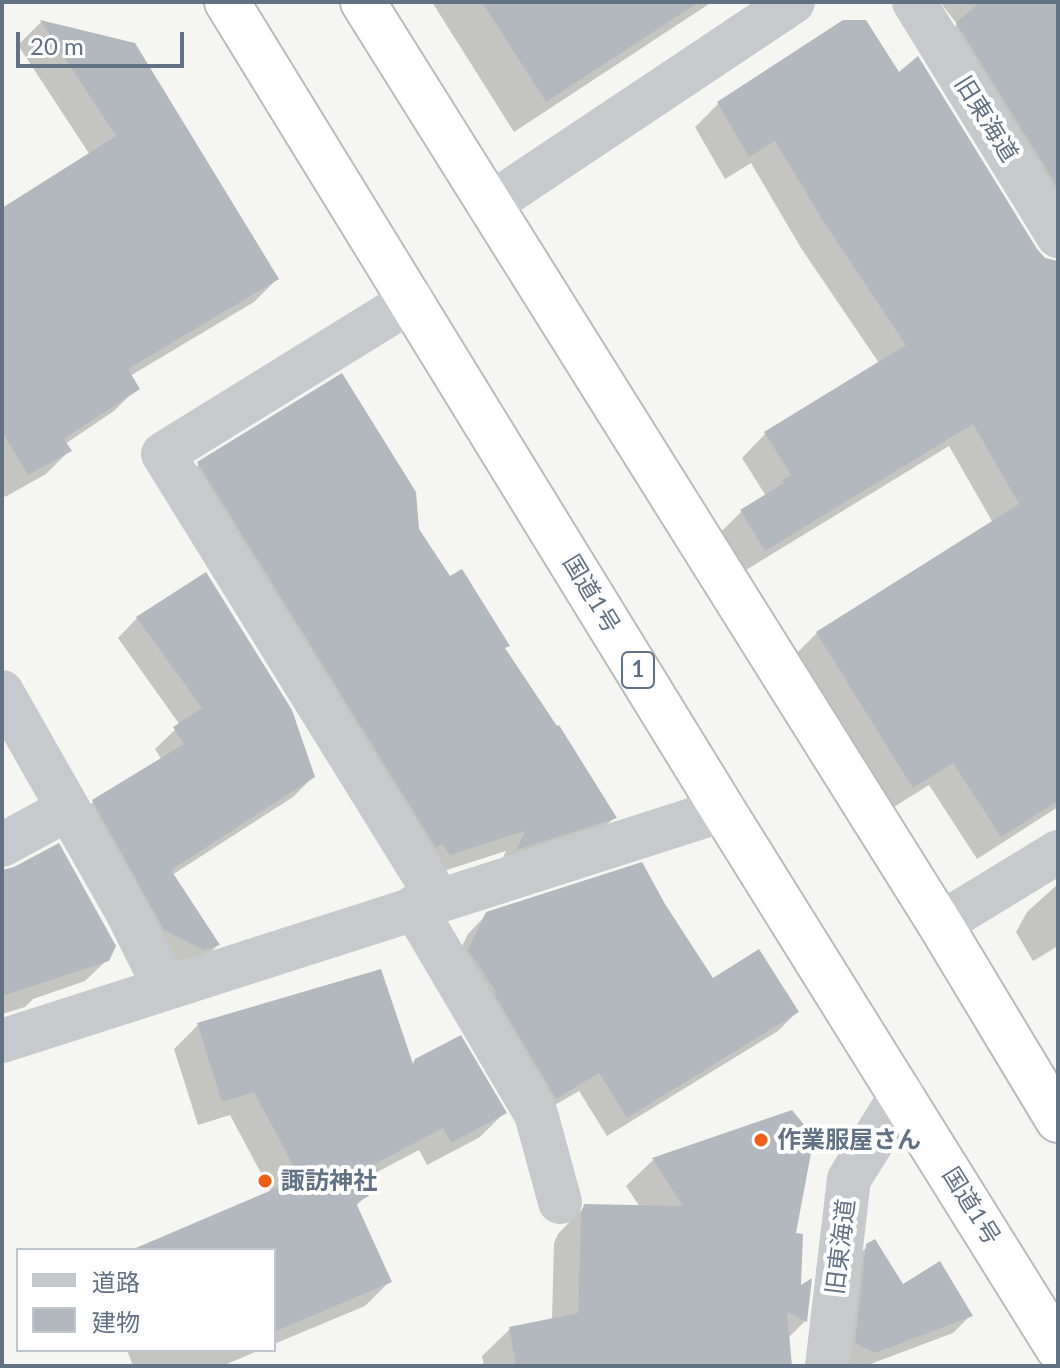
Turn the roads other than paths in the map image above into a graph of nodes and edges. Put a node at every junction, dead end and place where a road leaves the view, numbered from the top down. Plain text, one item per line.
1 (227, 2) edge
2 (363, 2) edge
3 (793, 2) edge
4 (914, 2) edge
5 (489, 205) junction
6 (1058, 236) edge
7 (412, 300) junction
8 (2, 692) edge
9 (68, 809) junction
10 (723, 810) junction
11 (2, 845) edge
12 (1058, 852) edge
13 (427, 904) junction
14 (940, 924) junction
15 (165, 988) junction
16 (2, 1041) edge
17 (902, 1094) junction
18 (1058, 1120) edge
19 (560, 1202) dead end
20 (1058, 1348) edge
21 (827, 1366) edge

1 - 7 highway, 国道1号 / 1
2 - 5 highway
3 - 5 street
4 - 6 street, 旧東海道
5 - 14 highway
7 - 10 highway, 国道1号 / 1
7 - 13 street
8 - 9 street
9 - 11 street
9 - 15 street
10 - 13 street
10 - 17 highway, 国道1号 / 1
12 - 14 street
13 - 15 street
13 - 19 street
14 - 18 highway
15 - 16 street
17 - 20 highway, 国道1号 / 1
17 - 21 street, 旧東海道

